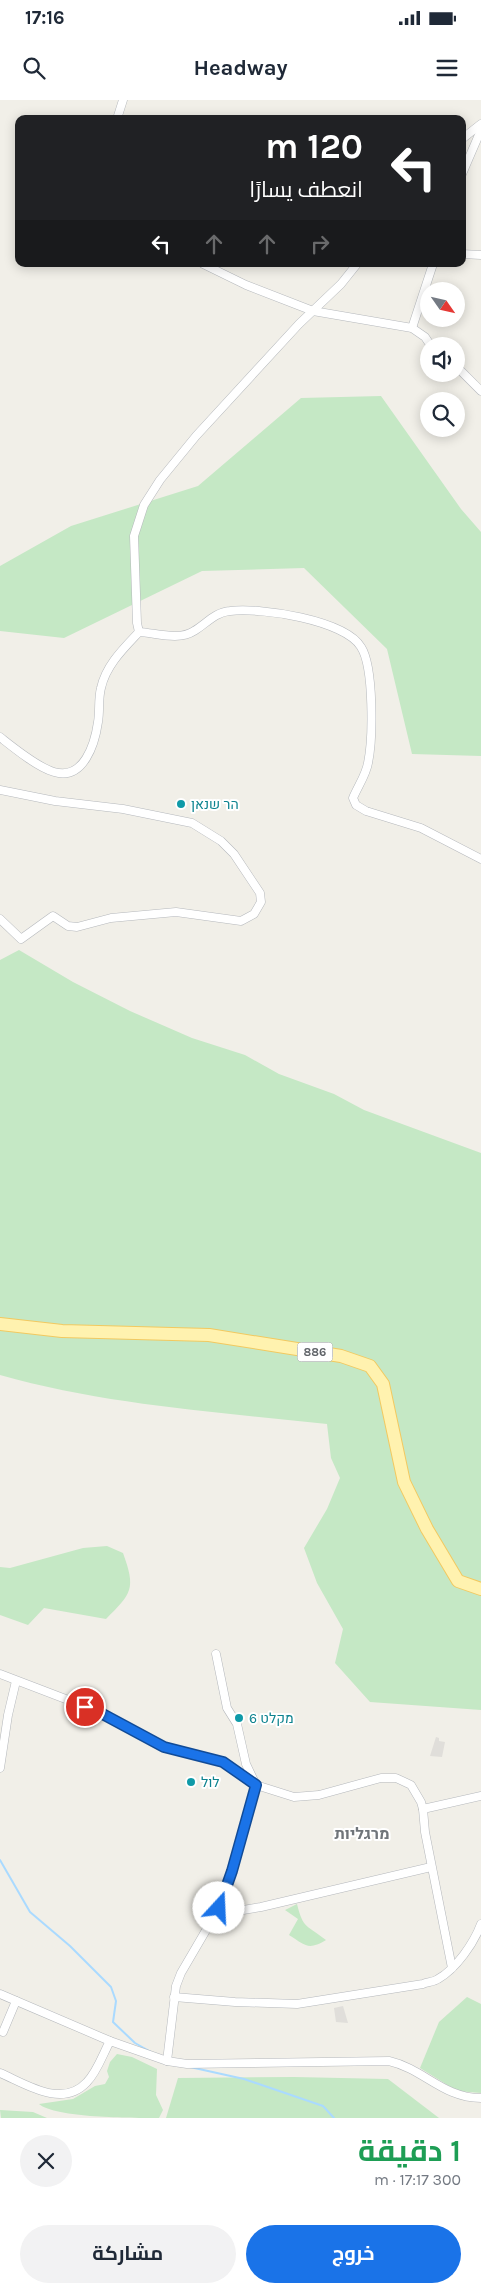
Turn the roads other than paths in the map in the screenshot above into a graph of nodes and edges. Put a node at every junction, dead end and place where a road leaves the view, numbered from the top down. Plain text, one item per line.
1 (123, 100) edge
2 (118, 115) edge
3 (481, 124) edge
4 (481, 130) edge
5 (466, 136) edge
6 (466, 165) edge
7 (466, 254) edge
8 (481, 255) edge
9 (209, 267) edge
10 (355, 267) edge
11 (432, 267) edge
12 (313, 311) junction
13 (412, 328) junction
14 (425, 337) edge
15 (465, 375) edge
16 (481, 391) edge
17 (139, 632) junction
18 (0, 737) edge
19 (0, 790) edge
20 (481, 859) edge
21 (0, 918) edge
22 (0, 1324) edge
23 (481, 1590) edge
24 (216, 1654) dead end
25 (0, 1674) edge
26 (16, 1681) junction
27 (0, 1768) edge
28 (256, 1785) junction
29 (481, 1796) edge
30 (424, 1810) junction
31 (432, 1867) junction
32 (219, 1908) junction
33 (481, 1924) edge
34 (452, 1968) junction
35 (0, 1994) edge
36 (174, 1996) junction
37 (16, 2001) junction
38 (3, 2032) dead end
39 (110, 2041) junction
40 (167, 2061) junction
41 (0, 2073) edge
42 (481, 2098) edge

1 - 2 street
3 - 5 street
4 - 6 street
7 - 8 street
9 - 12 street
10 - 12 street
11 - 13 street
12 - 13 street
12 - 17 street
13 - 14 street
15 - 16 street
17 - 18 street
17 - 20 street
19 - 21 street
22 - 23 main road, 886
24 - 28 street
25 - 26 street
26 - 27 street
26 - 28 street
28 - 30 street
28 - 32 street
29 - 30 street
30 - 31 street
31 - 32 street
31 - 34 street
32 - 36 street
33 - 34 street
34 - 36 street
35 - 37 street
36 - 40 street
37 - 38 street
37 - 39 street
39 - 40 street
39 - 41 street
40 - 42 street

